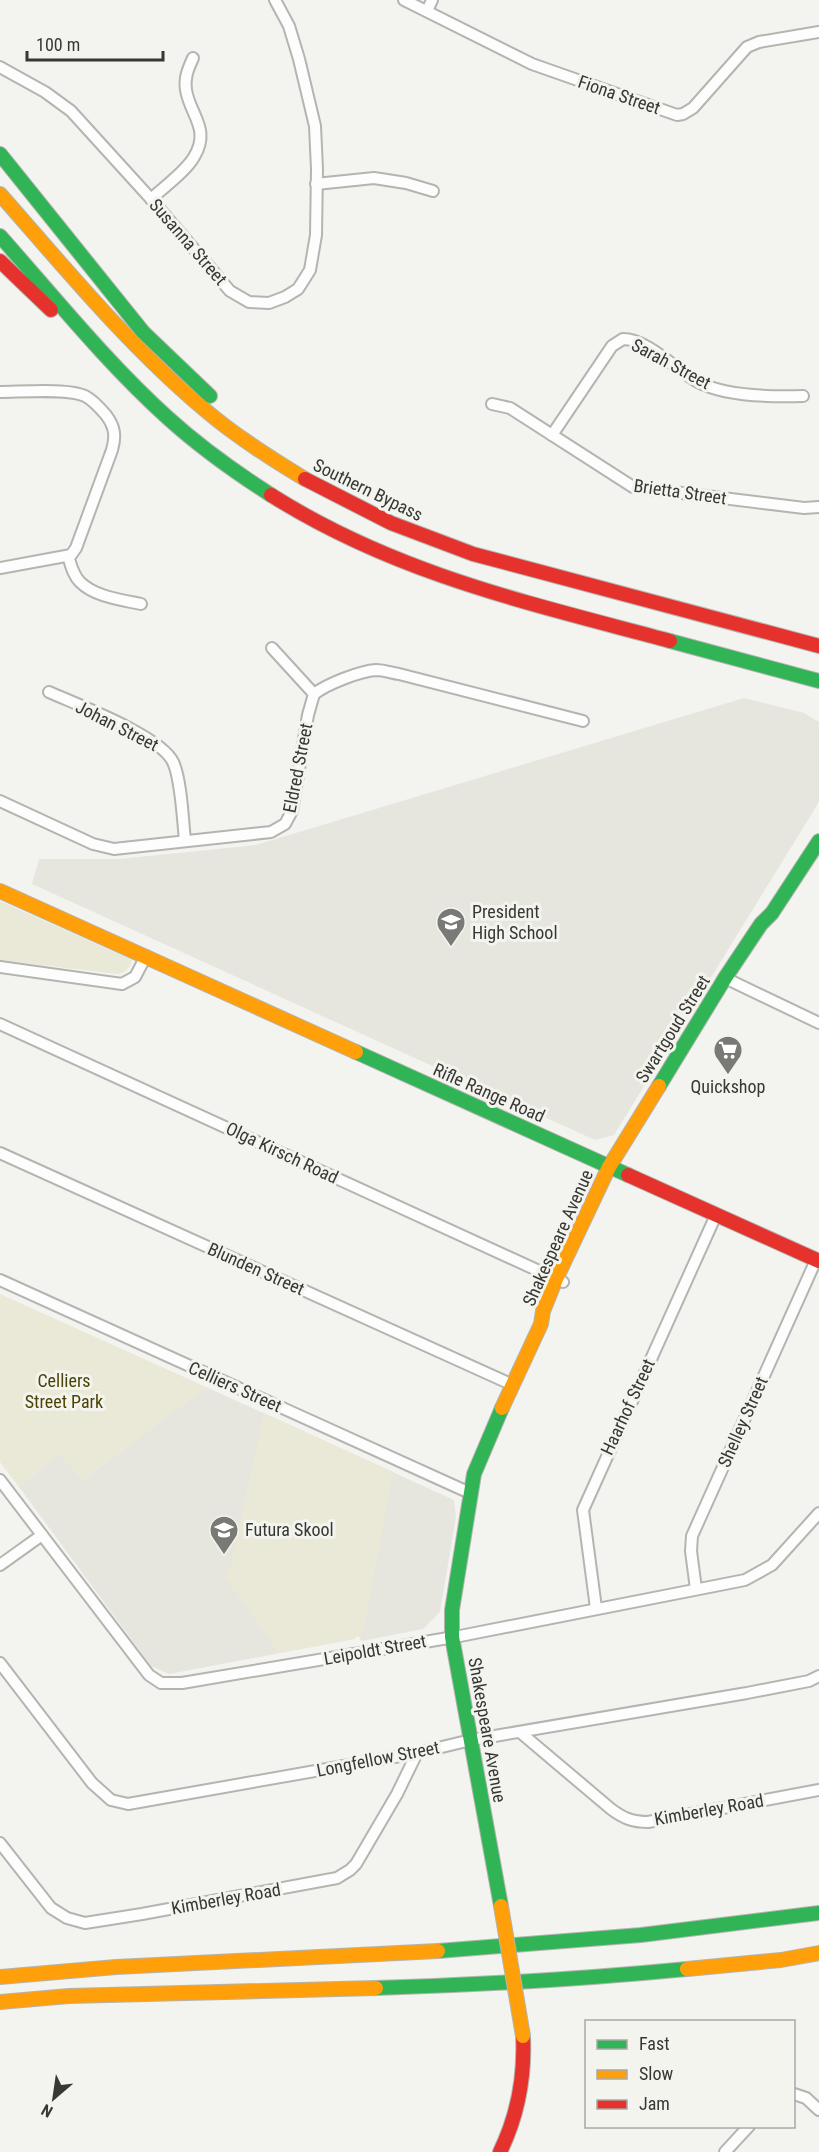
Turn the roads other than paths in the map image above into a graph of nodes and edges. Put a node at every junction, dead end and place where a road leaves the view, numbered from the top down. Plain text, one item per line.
1 (275, 0) edge
2 (404, 0) edge
3 (432, 0) edge
4 (427, 11) junction
5 (819, 32) edge
6 (193, 58) dead end
7 (0, 67) edge
8 (0, 154) edge
9 (316, 184) junction
10 (433, 191) dead end
11 (0, 194) edge
12 (151, 199) junction
13 (0, 236) edge
14 (0, 261) edge
15 (117, 367) junction
16 (0, 392) edge
17 (803, 396) dead end
18 (492, 404) dead end
19 (552, 435) junction
20 (344, 502) junction
21 (819, 507) edge
22 (68, 556) junction
23 (0, 568) edge
24 (141, 604) dead end
25 (819, 646) edge
26 (272, 648) dead end
27 (819, 681) edge
28 (49, 692) dead end
29 (314, 694) junction
30 (583, 721) dead end
31 (0, 801) edge
32 (185, 841) junction
33 (819, 841) edge
34 (0, 891) edge
35 (146, 956) junction
36 (0, 967) edge
37 (729, 980) junction
38 (819, 1023) edge
39 (0, 1024) edge
40 (0, 1153) edge
41 (613, 1169) junction
42 (716, 1215) junction
43 (817, 1260) edge
44 (0, 1280) edge
45 (560, 1280) junction
46 (513, 1385) junction
47 (0, 1480) edge
48 (470, 1493) junction
49 (819, 1514) edge
50 (42, 1535) junction
51 (0, 1565) edge
52 (696, 1589) junction
53 (596, 1608) junction
54 (452, 1637) junction
55 (0, 1663) edge
56 (819, 1676) edge
57 (521, 1733) junction
58 (471, 1740) junction
59 (417, 1753) junction
60 (819, 1790) edge
61 (0, 1843) edge
62 (819, 1911) edge
63 (819, 1953) edge
64 (819, 1959) edge
65 (781, 1960) junction
66 (0, 1977) edge
67 (0, 2002) edge
68 (795, 2094) edge
69 (819, 2110) edge
70 (748, 2128) edge
71 (500, 2152) edge
72 (725, 2152) edge

1 - 9 street, Susanna Street
2 - 4 street, Fiona Street
3 - 4 street
4 - 5 street, Fiona Street
6 - 12 street
7 - 12 street, Susanna Street
8 - 20 main road
9 - 10 street
9 - 12 street, Susanna Street
11 - 20 main road, Southern Bypass
13 - 15 main road
14 - 15 main road
15 - 27 main road
16 - 22 street
17 - 19 street, Sarah Street
18 - 19 street, Brietta Street
19 - 21 street, Brietta Street
20 - 25 main road, Southern Bypass
22 - 23 street
22 - 24 street
26 - 29 street
28 - 32 street, Johan Street
29 - 30 street
29 - 32 street, Eldred Street
31 - 32 street, Eldred Street
33 - 37 main road, Swartgoud Street
34 - 35 main road, Rifle Range Road
35 - 36 street
35 - 41 main road, Rifle Range Road
37 - 38 street
37 - 41 main road, Swartgoud Street
39 - 45 street, Olga Kirsch Road
40 - 46 street, Blunden Street
41 - 42 main road, Rifle Range Road
41 - 45 main road, Shakespeare Avenue
42 - 43 main road, Rifle Range Road
42 - 53 street, Haarhof Street
43 - 52 street, Shelley Street
44 - 48 street, Celliers Street
45 - 46 main road, Shakespeare Avenue
46 - 48 main road, Shakespeare Avenue
47 - 50 street, Leipoldt Street
48 - 54 main road, Shakespeare Avenue
49 - 52 street, Leipoldt Street
50 - 51 street
50 - 54 street, Leipoldt Street
52 - 53 street, Leipoldt Street
53 - 54 street, Leipoldt Street
54 - 58 main road, Shakespeare Avenue
55 - 59 street, Longfellow Street
56 - 57 street, Longfellow Street
57 - 58 street, Longfellow Street
57 - 60 street, Kimberley Road
58 - 59 street, Longfellow Street
58 - 71 main road, Shakespeare Avenue, bridge
59 - 61 street, Kimberley Road
62 - 66 main road
63 - 65 main road
64 - 65 main road
65 - 67 main road
68 - 69 street
70 - 72 street

